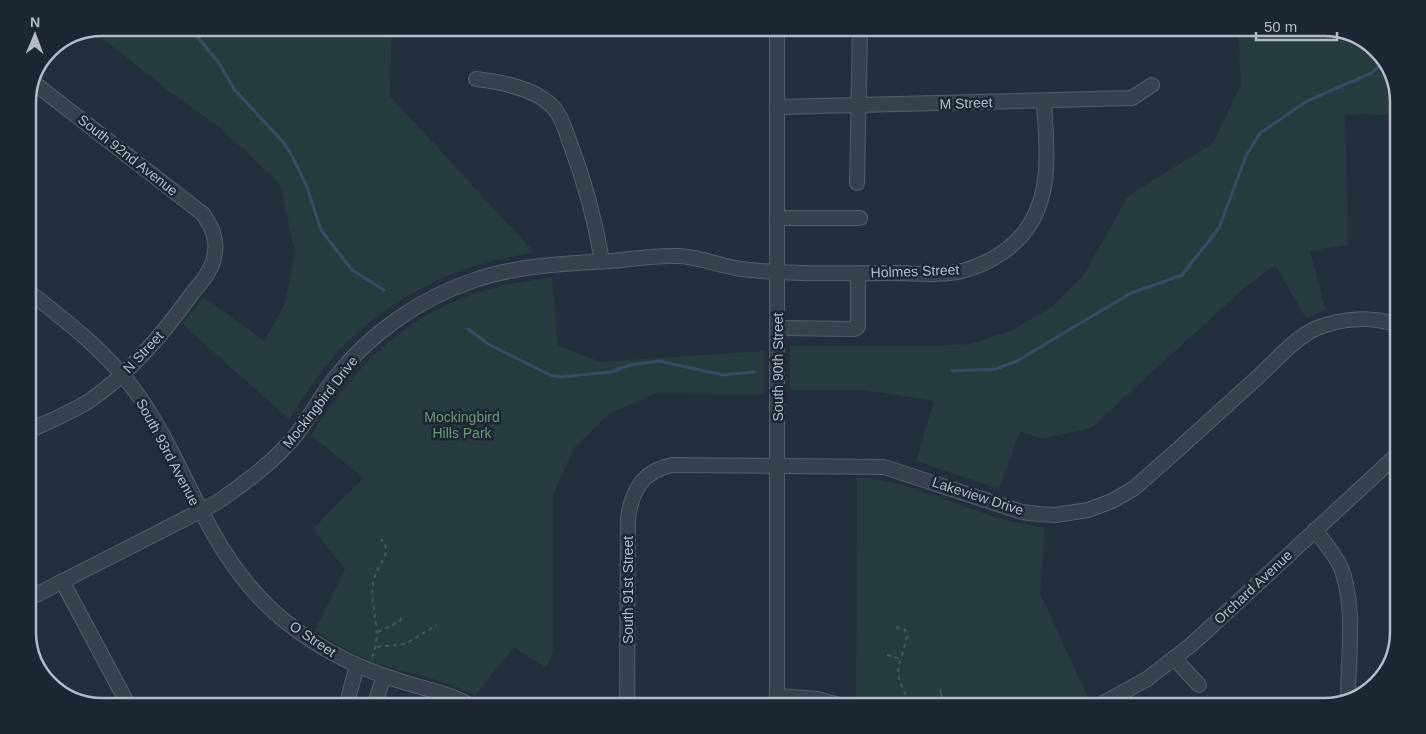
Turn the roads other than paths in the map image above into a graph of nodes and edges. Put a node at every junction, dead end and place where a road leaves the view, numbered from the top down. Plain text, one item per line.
1 (777, 36) edge
2 (860, 36) edge
3 (476, 79) dead end
4 (1152, 86) dead end
5 (39, 87) edge
6 (1044, 101) junction
7 (858, 106) junction
8 (777, 107) junction
9 (857, 183) dead end
10 (777, 218) junction
11 (860, 218) dead end
12 (214, 235) joint
13 (602, 261) junction
14 (777, 272) junction
15 (858, 273) junction
16 (36, 297) edge
17 (1390, 322) edge
18 (778, 328) junction
19 (121, 375) junction
20 (36, 428) edge
21 (1390, 461) edge
22 (778, 465) junction
23 (644, 478) joint
24 (200, 511) junction
25 (1315, 530) junction
26 (62, 581) junction
27 (36, 595) edge
28 (1174, 658) junction
29 (364, 664) junction
30 (384, 676) junction
31 (1199, 685) dead end
32 (1348, 693) edge
33 (125, 698) edge
34 (349, 698) edge
35 (377, 698) edge
36 (456, 698) edge
37 (627, 698) edge
38 (777, 698) edge
39 (1113, 698) edge

1 - 8 street, South 90th Street
2 - 7 street
3 - 13 street
4 - 6 street, M Street
5 - 12 street, South 92nd Avenue
6 - 7 street, M Street
6 - 15 street, Holmes Street
7 - 8 street, M Street
7 - 9 street
8 - 10 street, South 90th Street
10 - 11 street
10 - 14 street, South 90th Street
12 - 19 street, N Street
13 - 14 street, Mockingbird Drive
13 - 24 street, Mockingbird Drive
14 - 15 street, Holmes Street
14 - 18 street, South 90th Street
15 - 18 street
16 - 19 street, South 93rd Avenue
17 - 22 street, Lakeview Drive
18 - 22 street, South 90th Street
19 - 20 street, N Street
19 - 24 street, South 93rd Avenue
21 - 25 street, Orchard Avenue
22 - 23 street, Lakeview Drive
22 - 38 street, South 90th Street
23 - 37 street, South 91st Street
24 - 26 street, Mockingbird Drive
24 - 29 street, O Street
25 - 28 street, Orchard Avenue
25 - 32 street
26 - 27 street, Mockingbird Drive
26 - 33 street
28 - 31 street
28 - 39 street, Orchard Avenue
29 - 30 street, O Street
29 - 34 street
30 - 35 street
30 - 36 street, O Street

